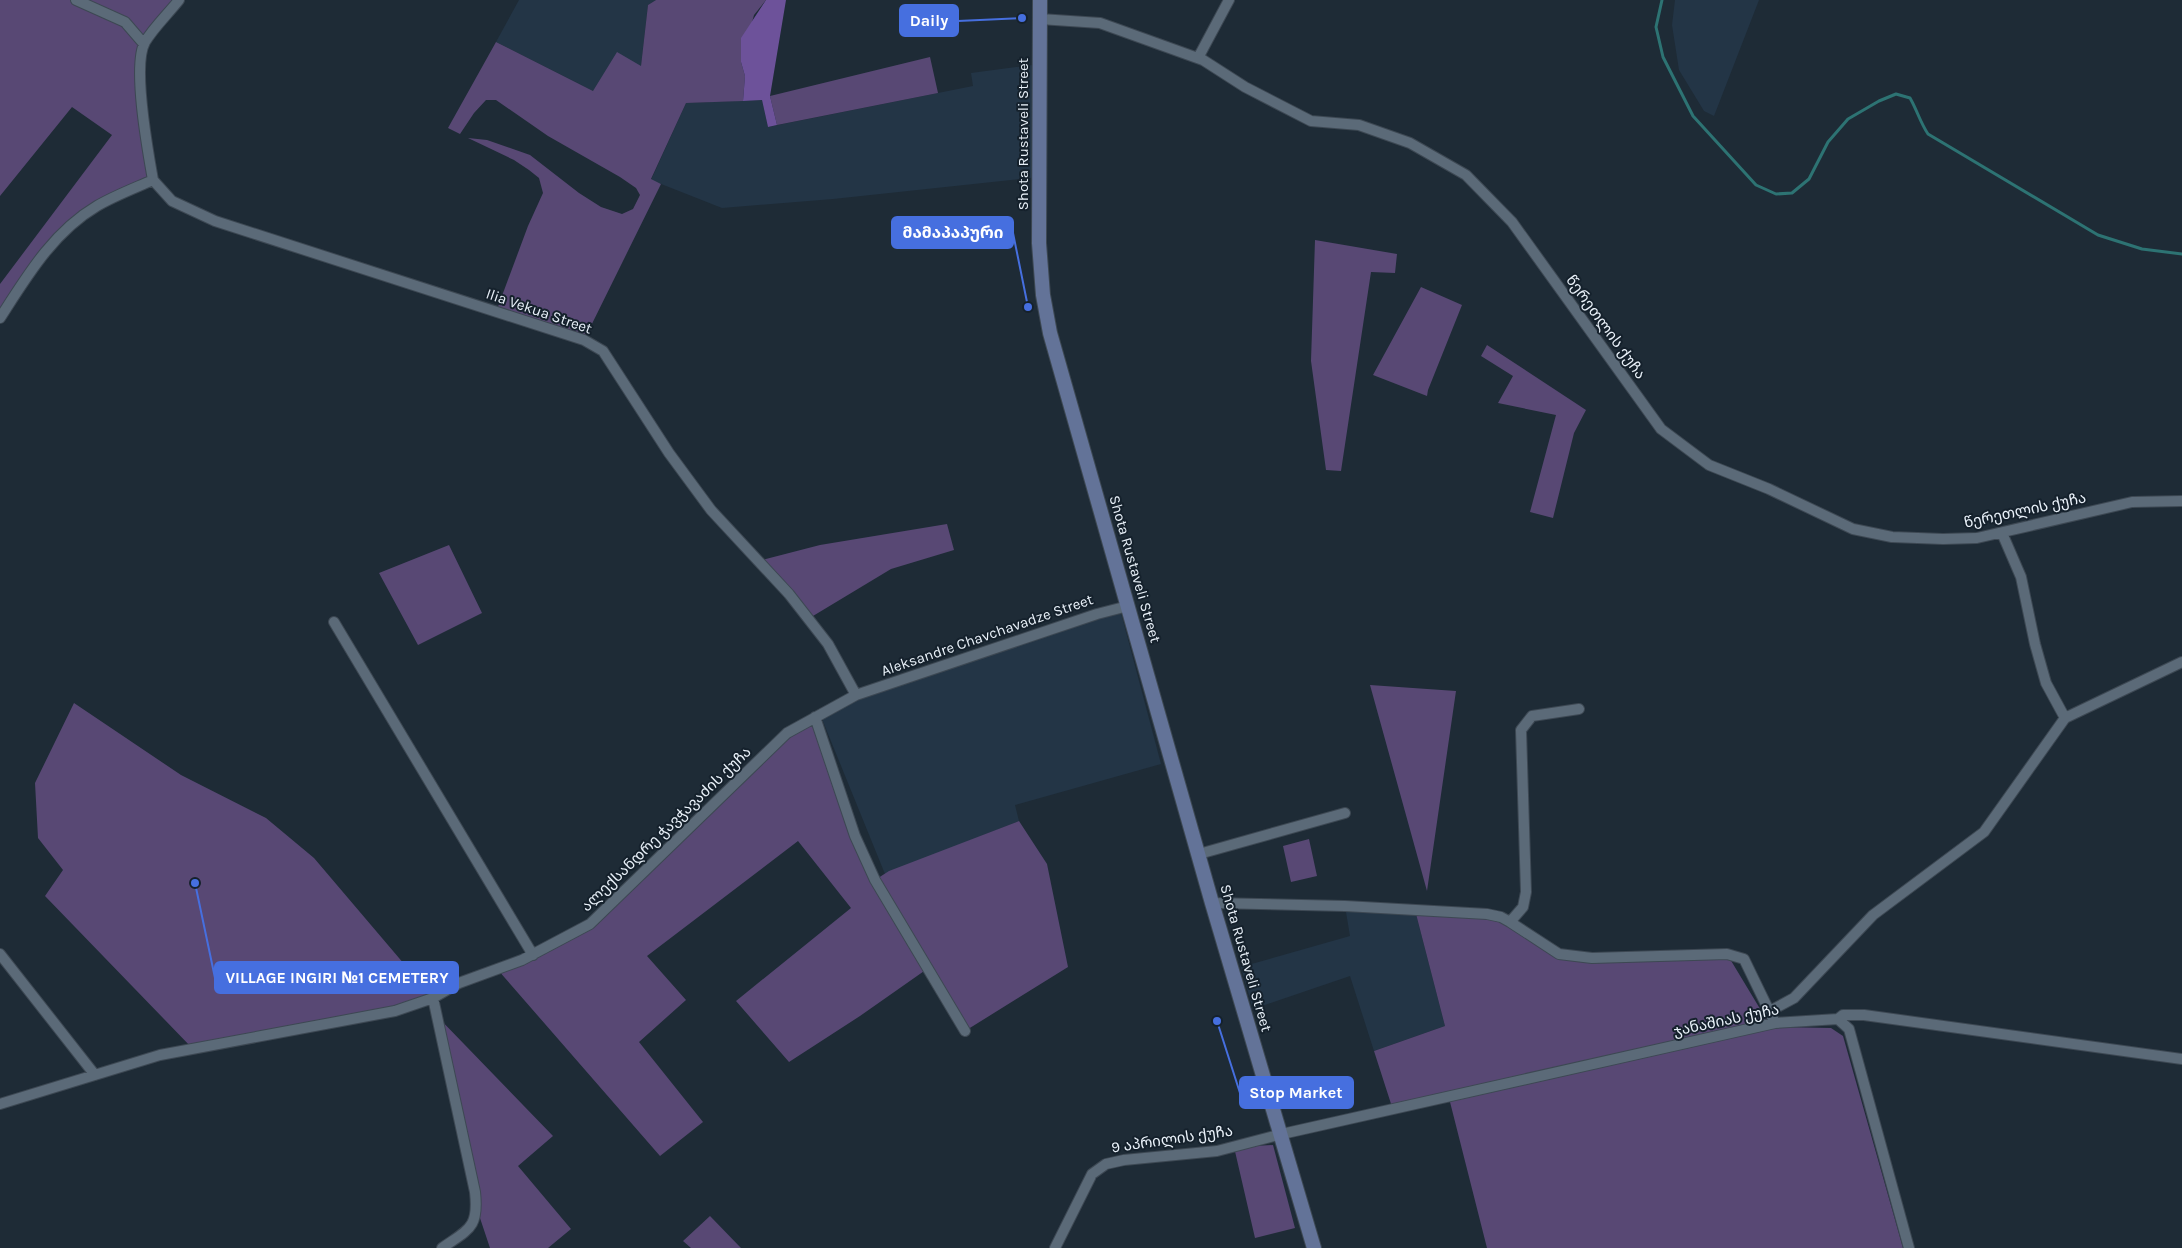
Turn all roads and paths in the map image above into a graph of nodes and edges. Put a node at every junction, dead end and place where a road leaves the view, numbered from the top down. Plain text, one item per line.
1 (76, 0) edge
2 (179, 0) edge
3 (1040, 0) edge
4 (1229, 0) edge
5 (1040, 19) junction
6 (144, 44) junction
7 (1198, 58) junction
8 (153, 180) junction
9 (0, 318) edge
10 (2182, 501) edge
11 (2002, 533) junction
12 (1128, 606) junction
13 (334, 622) dead end
14 (2182, 662) edge
15 (856, 695) junction
16 (1579, 709) dead end
17 (815, 716) junction
18 (2065, 718) junction
19 (1345, 813) dead end
20 (1199, 854) junction
21 (1212, 903) junction
22 (1510, 922) junction
23 (0, 954) edge
24 (533, 955) junction
25 (433, 998) junction
26 (1770, 1011) junction
27 (1838, 1019) junction
28 (1775, 1023) junction
29 (965, 1031) dead end
30 (2182, 1059) edge
31 (96, 1075) junction
32 (0, 1104) edge
33 (1282, 1134) junction
34 (442, 1248) edge
35 (1055, 1248) edge
36 (1314, 1248) edge
37 (1909, 1248) edge

1 - 6 street
2 - 6 street
3 - 5 main road, Shota Rustaveli Street
4 - 7 street
5 - 7 street, წერეთლის ქუჩა
5 - 12 main road, Shota Rustaveli Street
6 - 8 street
7 - 11 street, წერეთლის ქუჩა
8 - 9 street
8 - 15 street, Ilia Vekua Street
10 - 11 street, წერეთლის ქუჩა
11 - 18 street
12 - 15 street, Aleksandre Chavchavadze Street
12 - 20 main road, Shota Rustaveli Street
13 - 24 street
14 - 18 street
15 - 17 street, ალექსანდრე ჭავჭავაძის ქუჩა
16 - 22 street
17 - 24 street, ალექსანდრე ჭავჭავაძის ქუჩა
17 - 29 street
18 - 26 street
19 - 20 street
20 - 21 main road, Shota Rustaveli Street
21 - 22 street
21 - 33 main road, Shota Rustaveli Street
22 - 26 street
23 - 31 street
24 - 25 street, ალექსანდრე ჭავჭავაძის ქუჩა
25 - 31 street, ალექსანდრე ჭავჭავაძის ქუჩა
25 - 34 street
26 - 28 street
27 - 28 street, ჯანაშიას ქუჩა
27 - 30 street, ჯანაშიას ქუჩა
27 - 37 street
28 - 33 street, ჯანაშიას ქუჩა
31 - 32 street, ალექსანდრე ჭავჭავაძის ქუჩა
33 - 35 street, 9 აპრილის ქუჩა
33 - 36 main road, Shota Rustaveli Street

